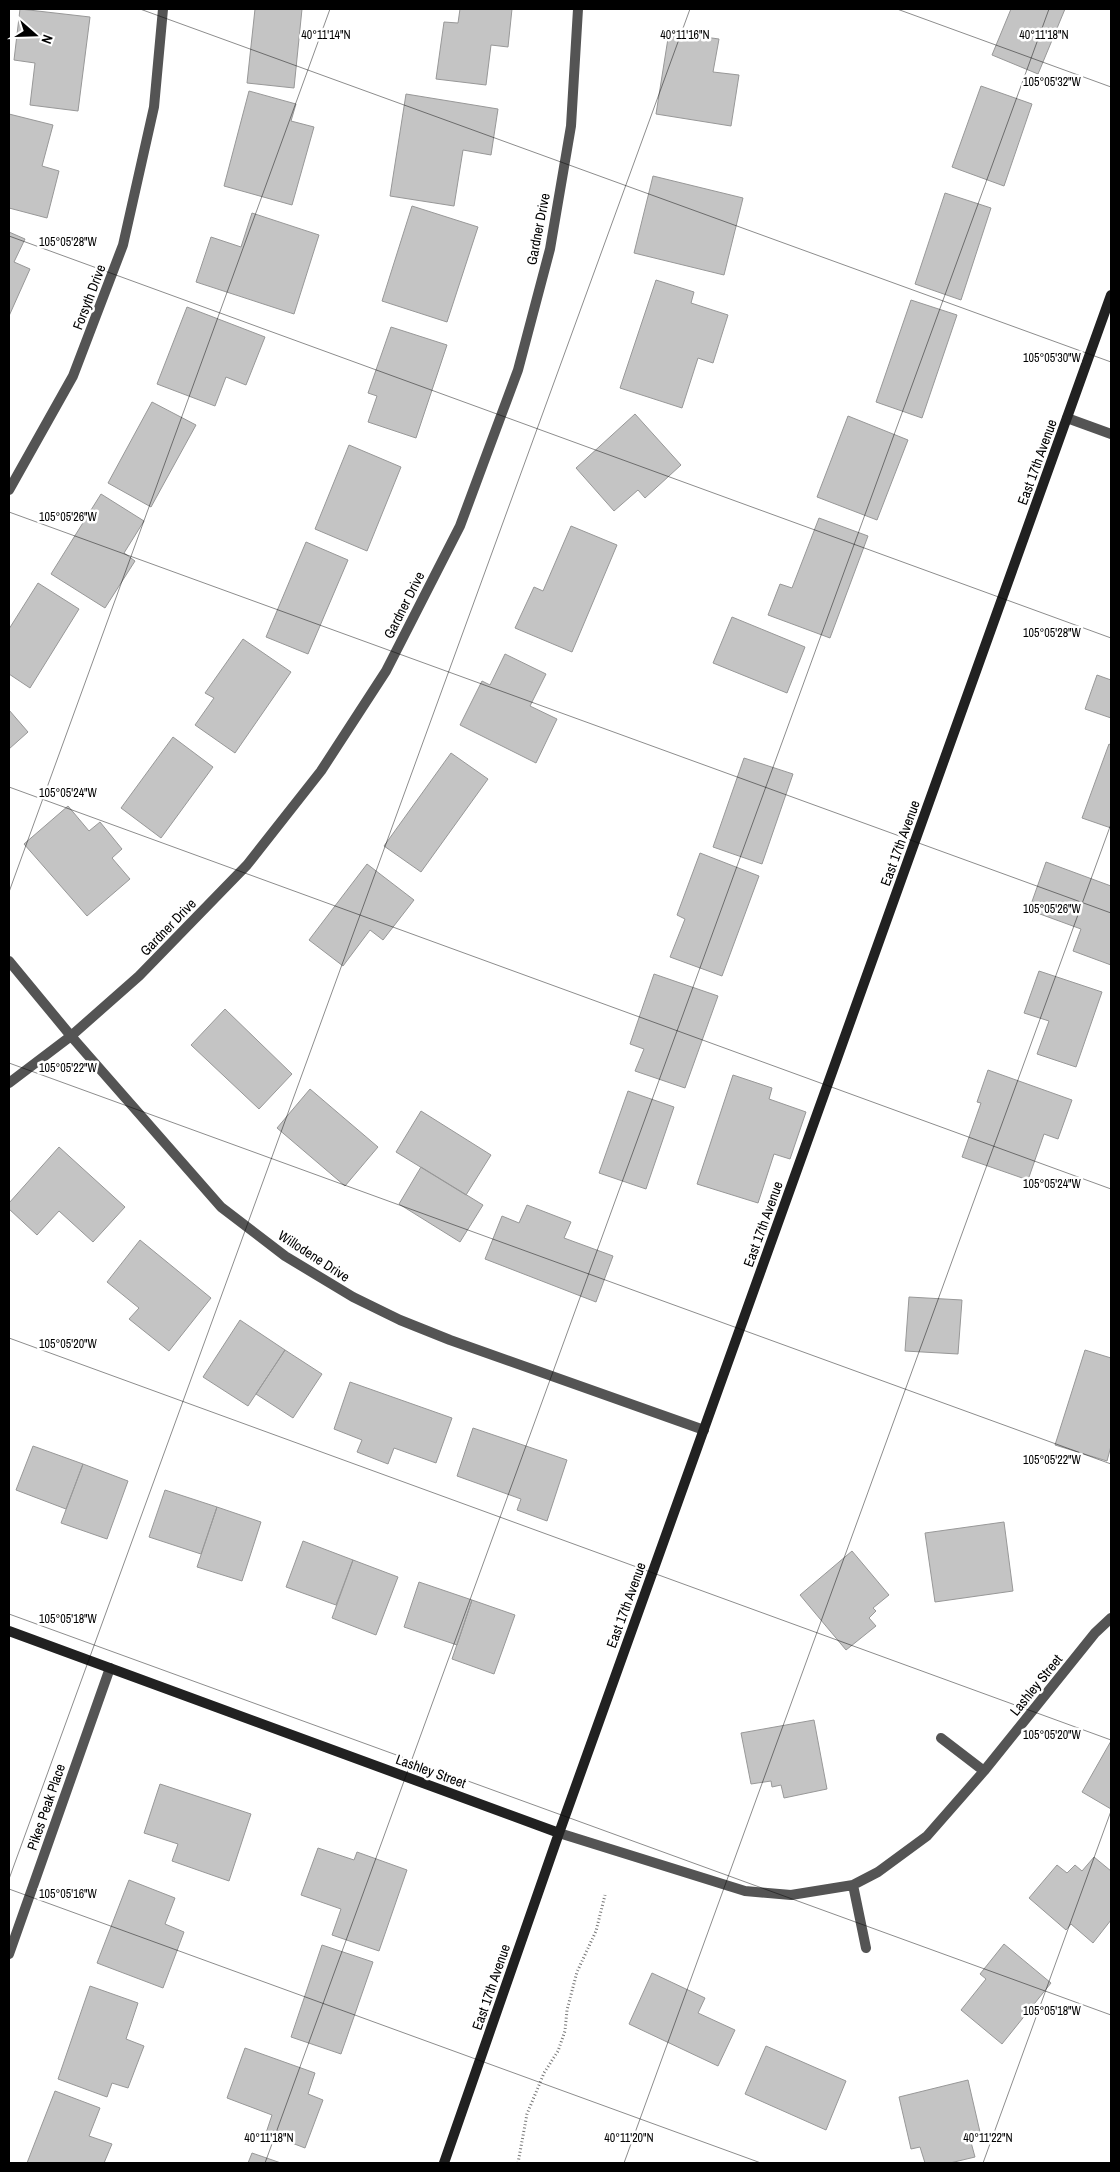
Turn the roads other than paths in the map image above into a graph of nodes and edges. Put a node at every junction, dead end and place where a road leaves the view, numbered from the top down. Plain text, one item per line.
1 (163, 9) edge
2 (578, 9) edge
3 (1111, 295) edge
4 (1067, 418) junction
5 (1111, 434) edge
6 (9, 490) edge
7 (9, 961) edge
8 (71, 1036) junction
9 (9, 1083) edge
10 (704, 1430) junction
11 (1111, 1618) edge
12 (9, 1631) edge
13 (110, 1668) junction
14 (941, 1738) dead end
15 (984, 1771) junction
16 (559, 1833) junction
17 (853, 1885) junction
18 (866, 1948) dead end
19 (9, 1954) edge
20 (444, 2163) edge

1 - 6 street, Forsyth Drive
2 - 8 street, Gardner Drive
3 - 4 main road, East 17th Avenue
4 - 5 street
4 - 10 main road, East 17th Avenue
7 - 8 street, Willodene Drive
8 - 9 street, Gardner Drive
8 - 10 street, Willodene Drive
10 - 16 main road, East 17th Avenue
11 - 15 street, Lashley Street
12 - 13 main road, Lashley Street
13 - 16 main road, Lashley Street
13 - 19 street, Pikes Peak Place
14 - 15 street
15 - 17 street, Lashley Street
16 - 17 street, Lashley Street
16 - 20 main road, East 17th Avenue
17 - 18 street

